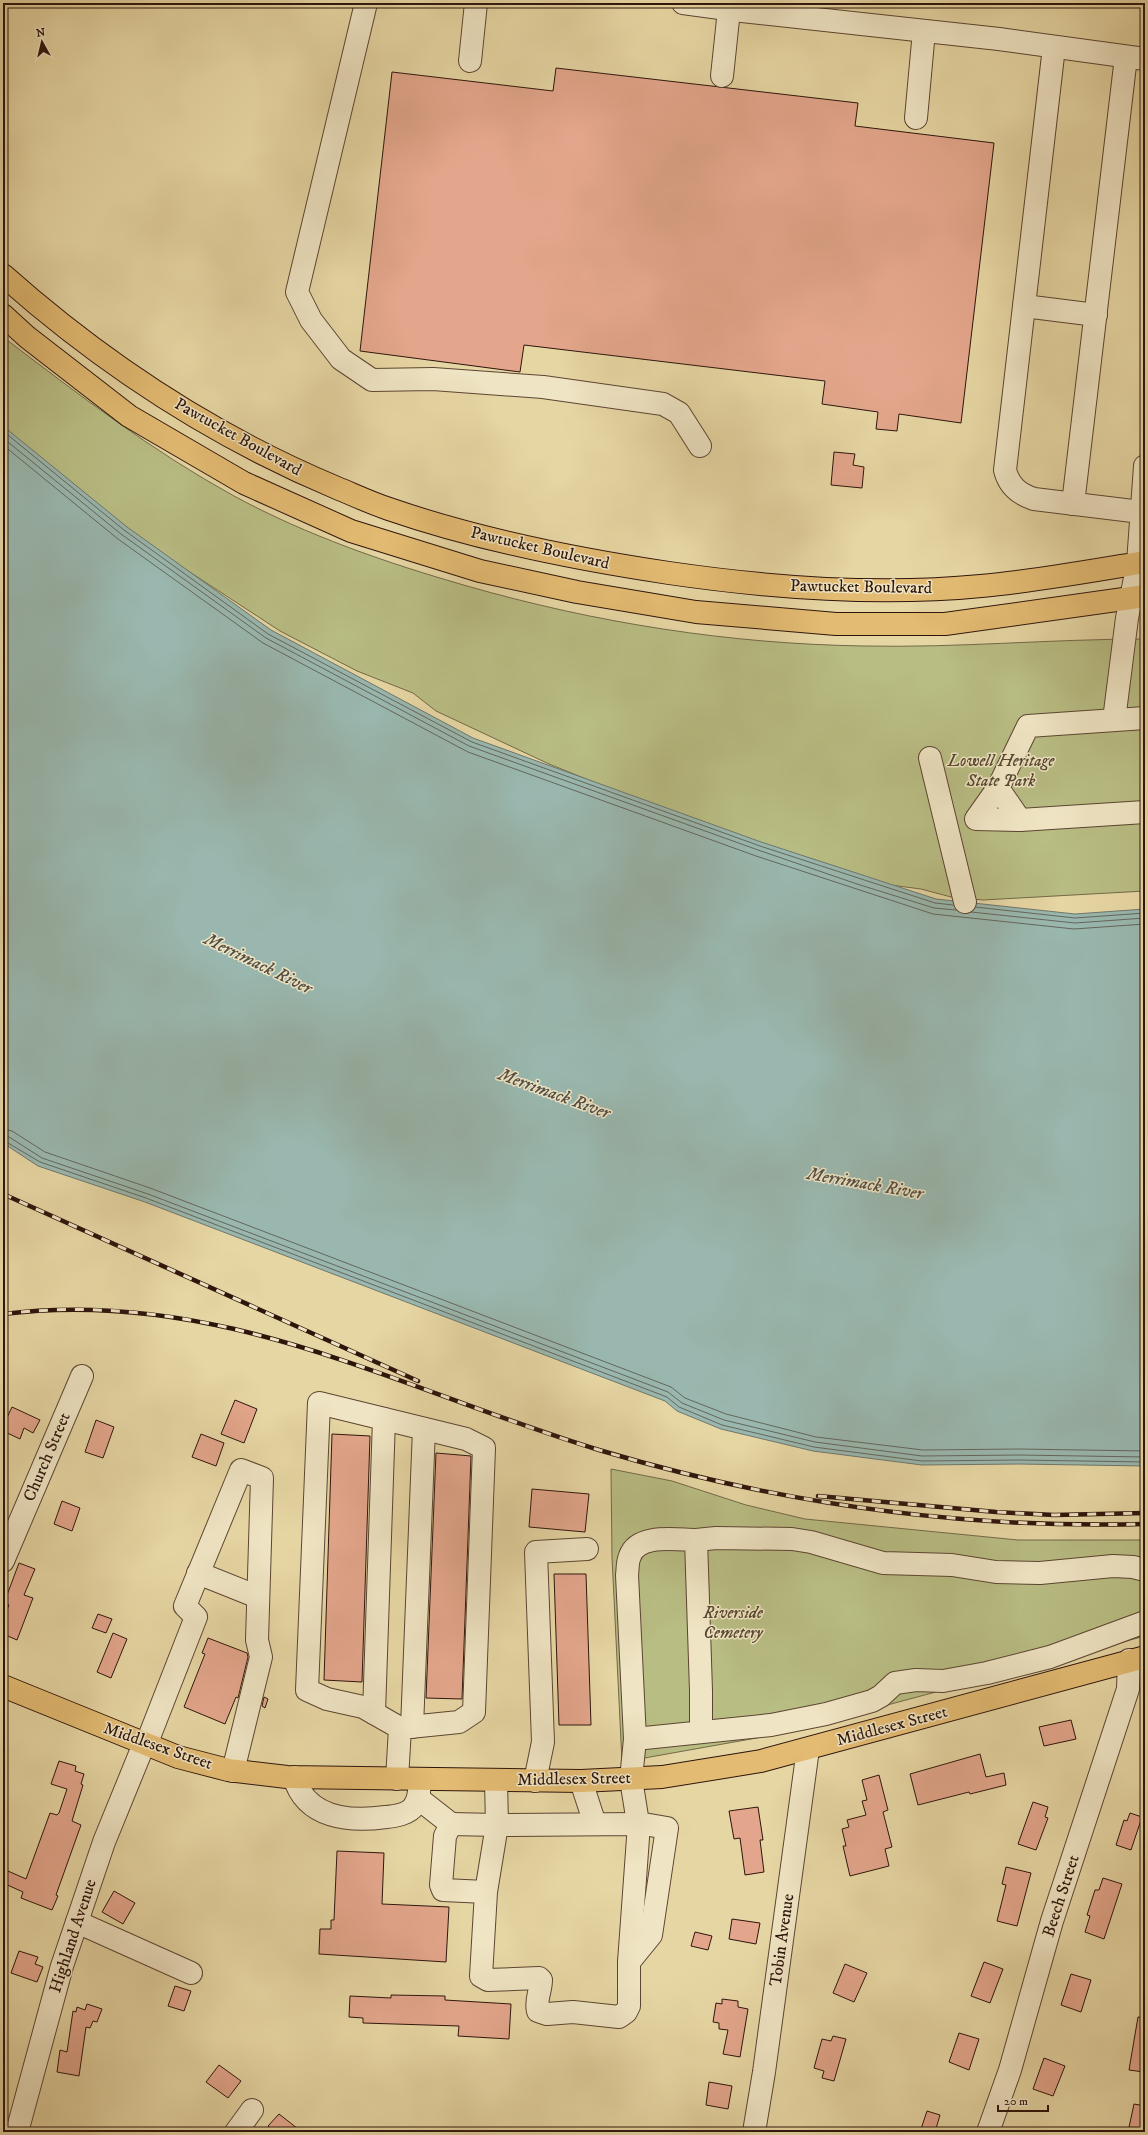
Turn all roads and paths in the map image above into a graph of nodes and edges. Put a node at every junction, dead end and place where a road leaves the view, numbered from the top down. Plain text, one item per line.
1 (366, 3) edge
2 (476, 3) edge
3 (683, 3) edge
4 (729, 10) junction
5 (924, 31) junction
6 (1054, 47) junction
7 (1135, 58) edge
8 (470, 61) dead end
9 (722, 76) dead end
10 (916, 118) dead end
11 (3, 275) edge
12 (1024, 306) junction
13 (3, 315) edge
14 (1096, 315) junction
15 (700, 446) dead end
16 (1145, 466) edge
17 (1073, 504) junction
18 (1141, 512) junction
19 (1141, 562) edge
20 (1138, 598) edge
21 (1145, 718) edge
22 (1114, 720) junction
23 (930, 758) dead end
24 (998, 788) junction
25 (1145, 812) edge
26 (976, 819) junction
27 (1020, 820) junction
28 (947, 825) junction
29 (965, 902) dead end
30 (82, 1376) dead end
31 (384, 1419) junction
32 (424, 1429) junction
33 (696, 1540) junction
34 (587, 1549) dead end
35 (3, 1561) edge
36 (1145, 1570) edge
37 (198, 1573) junction
38 (258, 1597) junction
39 (1145, 1622) edge
40 (1137, 1658) edge
41 (3, 1686) edge
42 (374, 1714) junction
43 (406, 1727) junction
44 (701, 1732) junction
45 (635, 1739) junction
46 (145, 1745) junction
47 (808, 1749) junction
48 (233, 1771) junction
49 (294, 1777) junction
50 (397, 1779) junction
51 (631, 1779) junction
52 (496, 1780) junction
53 (535, 1781) junction
54 (581, 1781) junction
55 (419, 1789) junction
56 (451, 1824) junction
57 (595, 1824) junction
58 (639, 1824) junction
59 (497, 1825) junction
60 (486, 1892) junction
61 (77, 1922) junction
62 (191, 1973) dead end
63 (252, 2110) dead end
64 (24, 2129) edge
65 (236, 2132) edge
66 (754, 2132) edge
67 (988, 2132) edge

1 - 15 street
2 - 8 street
3 - 4 street
4 - 5 street
4 - 9 street
5 - 6 street
5 - 10 street
6 - 7 street
6 - 12 street
7 - 14 street
11 - 19 main road, Pawtucket Boulevard
12 - 14 street
12 - 17 street
13 - 20 main road, Pawtucket Boulevard
14 - 17 street
16 - 18 street
17 - 18 street
18 - 19 street
19 - 20 street
20 - 22 street
21 - 22 street
22 - 24 street
23 - 28 street
24 - 26 street
24 - 27 street
25 - 27 street
26 - 27 street
26 - 28 street
28 - 29 street
30 - 35 street, Church Street
31 - 32 street
31 - 42 street
31 - 42 street
32 - 43 street
32 - 43 street
33 - 36 street
33 - 44 street
33 - 45 street
34 - 53 street
37 - 38 street
37 - 38 street
37 - 46 street, Highland Avenue
38 - 48 street
39 - 44 street
40 - 47 main road, Middlesex Street
40 - 67 street, Beech Street
41 - 46 main road, Middlesex Street
42 - 43 street
43 - 50 street
44 - 45 street
45 - 51 street
46 - 48 main road, Middlesex Street
46 - 61 street, Highland Avenue
47 - 51 main road, Middlesex Street
47 - 66 street, Tobin Avenue
48 - 49 main road, Middlesex Street
49 - 50 main road, Middlesex Street
49 - 55 street
50 - 55 main road, Middlesex Street
51 - 54 main road, Middlesex Street
51 - 58 street
52 - 53 main road, Middlesex Street
52 - 55 main road, Middlesex Street
52 - 59 street
53 - 54 main road, Middlesex Street
54 - 57 street
55 - 56 street
56 - 59 street
56 - 60 street
57 - 58 street
57 - 59 street
58 - 60 street
59 - 60 street
61 - 62 street
61 - 64 street, Highland Avenue
63 - 65 street

